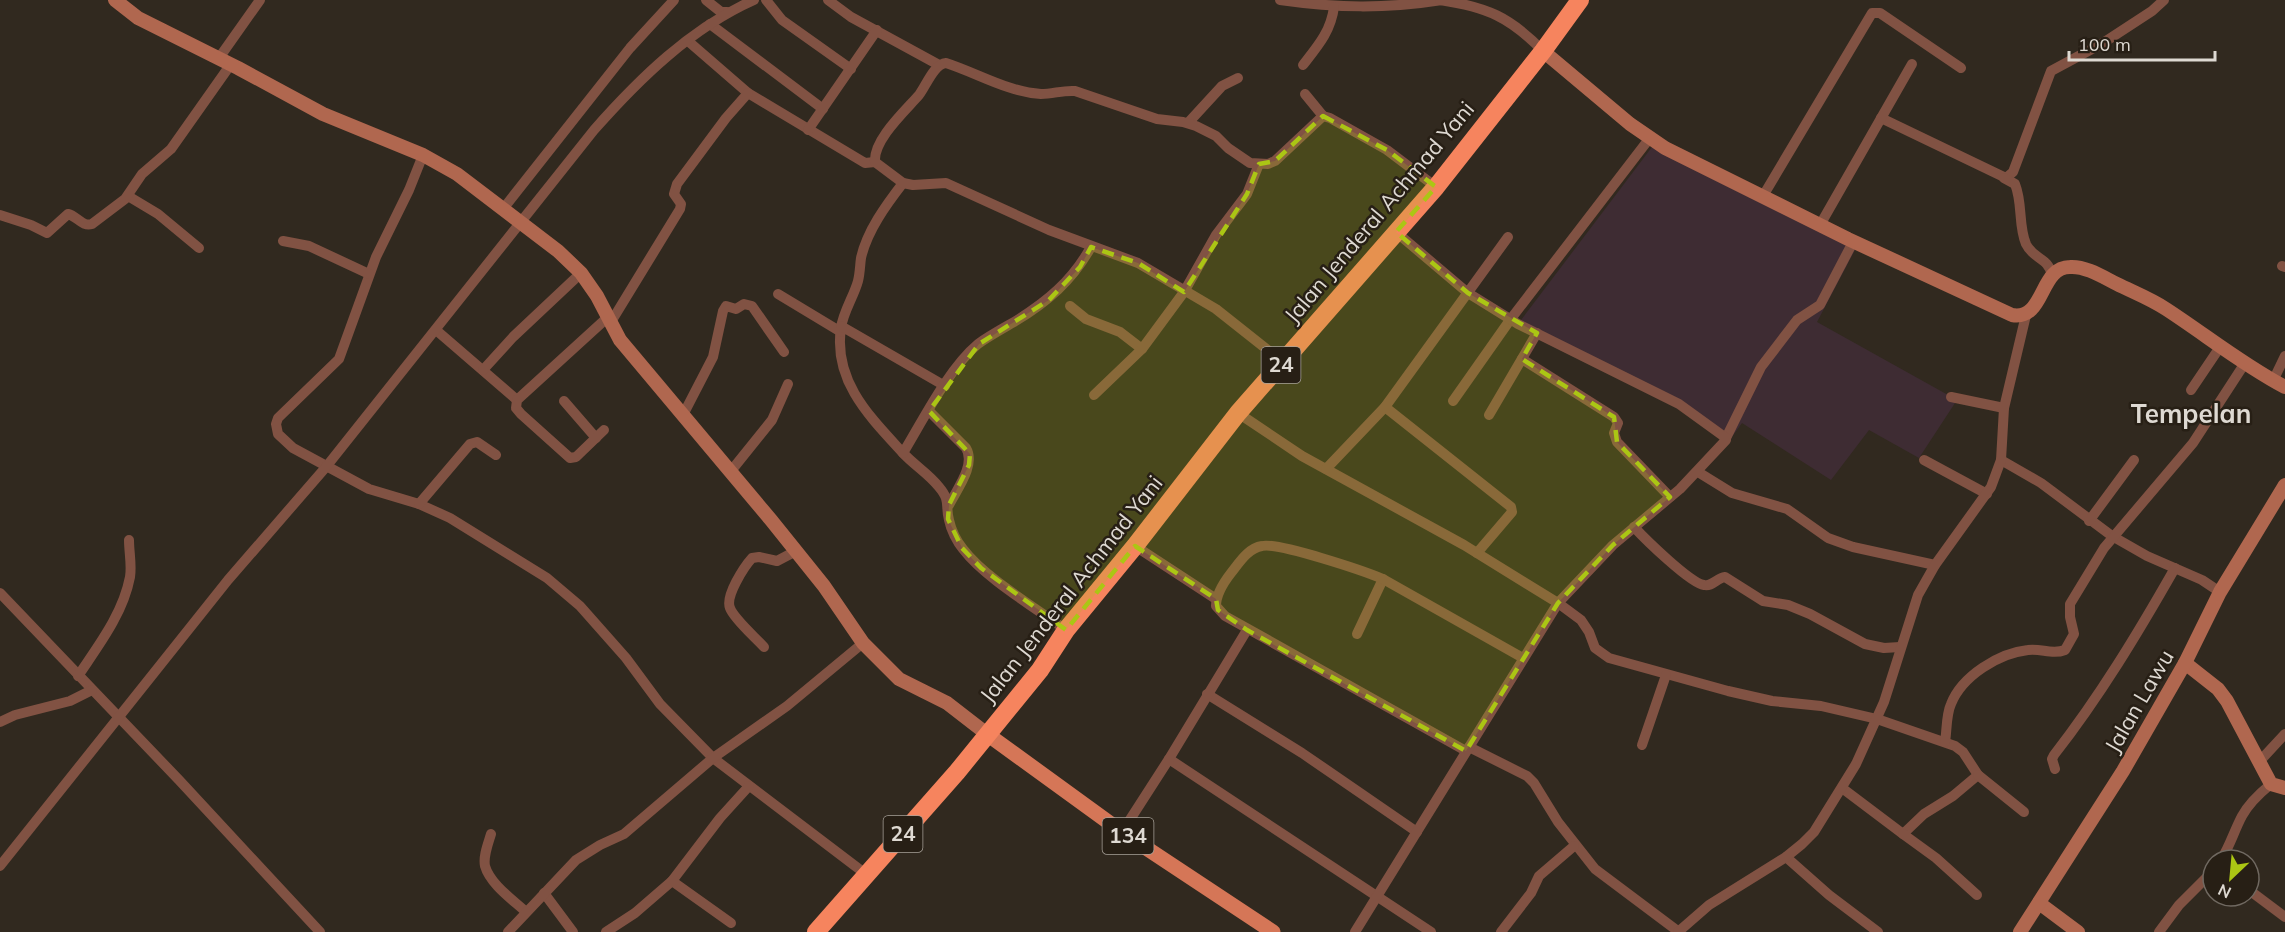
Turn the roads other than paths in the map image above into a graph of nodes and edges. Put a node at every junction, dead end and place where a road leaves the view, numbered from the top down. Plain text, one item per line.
1 (115, 0) edge
2 (260, 0) edge
3 (674, 0) edge
4 (706, 0) edge
5 (754, 0) edge
6 (766, 0) edge
7 (828, 0) edge
8 (1280, 0) edge
9 (1441, 0) edge
10 (1580, 0) edge
11 (2164, 0) edge
12 (1306, 2) edge
13 (1334, 7) junction
14 (727, 12) junction
15 (710, 24) junction
16 (877, 30) junction
17 (688, 41) junction
18 (1543, 51) junction
19 (219, 58) junction
20 (231, 64) junction
21 (1912, 64) dead end
22 (939, 65) junction
23 (1303, 65) dead end
24 (1961, 68) dead end
25 (851, 69) junction
26 (1238, 78) dead end
27 (748, 93) junction
28 (1305, 94) dead end
29 (823, 109) junction
30 (1323, 116) junction
31 (1881, 118) junction
32 (1188, 123) junction
33 (808, 130) junction
34 (1649, 139) junction
35 (423, 155) junction
36 (875, 162) junction
37 (1259, 164) junction
38 (2004, 178) junction
39 (903, 183) junction
40 (1436, 187) junction
41 (128, 196) junction
42 (1763, 196) junction
43 (503, 210) junction
44 (0, 215) edge
45 (519, 221) junction
46 (1820, 225) junction
47 (1396, 232) junction
48 (1508, 237) dead end
49 (283, 241) dead end
50 (1853, 242) junction
51 (1091, 247) junction
52 (199, 248) dead end
53 (581, 273) junction
54 (369, 274) junction
55 (2052, 275) junction
56 (1184, 292) junction
57 (1468, 293) junction
58 (778, 294) dead end
59 (1070, 306) dead end
60 (2026, 315) junction
61 (610, 320) junction
62 (1510, 320) junction
63 (841, 329) junction
64 (436, 330) junction
65 (1536, 333) junction
66 (2220, 347) junction
67 (1142, 348) junction
68 (784, 352) dead end
69 (2285, 356) edge
70 (1522, 359) junction
71 (1283, 362) junction
72 (2245, 363) junction
73 (483, 370) junction
74 (788, 384) dead end
75 (2279, 384) edge
76 (945, 386) junction
77 (2191, 390) dead end
78 (1094, 395) dead end
79 (1951, 397) dead end
80 (517, 400) junction
81 (564, 401) dead end
82 (1453, 401) dead end
83 (1385, 407) junction
84 (2004, 408) junction
85 (929, 411) junction
86 (1238, 413) junction
87 (683, 415) junction
88 (1489, 415) dead end
89 (1726, 438) junction
90 (903, 453) junction
91 (496, 455) dead end
92 (1924, 460) dead end
93 (2001, 460) junction
94 (2134, 460) dead end
95 (326, 467) junction
96 (1326, 469) junction
97 (731, 471) junction
98 (1698, 472) junction
99 (2285, 485) edge
100 (1987, 494) junction
101 (1671, 497) junction
102 (419, 504) junction
103 (949, 505) junction
104 (2089, 521) junction
105 (1634, 527) junction
106 (2112, 536) junction
107 (129, 540) dead end
108 (1135, 546) junction
109 (796, 551) junction
110 (1477, 553) junction
111 (1935, 565) junction
112 (2175, 568) junction
113 (1383, 579) junction
114 (2220, 592) junction
115 (0, 593) edge
116 (1215, 599) junction
117 (1558, 603) junction
118 (1066, 630) junction
119 (1247, 630) junction
120 (1357, 634) dead end
121 (863, 643) junction
122 (1900, 646) junction
123 (764, 647) dead end
124 (1523, 658) junction
125 (2185, 663) junction
126 (1666, 675) junction
127 (78, 676) junction
128 (92, 690) junction
129 (1207, 694) junction
130 (118, 717) junction
131 (1877, 719) junction
132 (0, 722) edge
133 (987, 734) junction
134 (2285, 734) edge
135 (1945, 742) junction
136 (1642, 745) dead end
137 (1468, 749) junction
138 (713, 758) junction
139 (1169, 759) junction
140 (2259, 762) junction
141 (2055, 769) dead end
142 (1978, 776) junction
143 (749, 786) junction
144 (2278, 786) edge
145 (1842, 788) junction
146 (2024, 812) dead end
147 (1417, 831) junction
148 (1122, 832) junction
149 (491, 834) dead end
150 (1903, 834) junction
151 (1574, 846) junction
152 (2229, 848) edge
153 (1786, 857) junction
154 (0, 866) edge
155 (867, 875) junction
156 (672, 881) junction
157 (2201, 883) edge
158 (544, 893) junction
159 (1977, 895) dead end
160 (1377, 897) junction
161 (2261, 899) edge
162 (2039, 903) junction
163 (526, 912) junction
164 (2285, 917) edge
165 (731, 923) dead end
166 (320, 932) edge
167 (508, 932) edge
168 (573, 932) edge
169 (606, 932) edge
170 (816, 932) edge
171 (1273, 932) edge
172 (1355, 932) edge
173 (1431, 932) edge
174 (1501, 932) edge
175 (1679, 932) edge
176 (1878, 932) edge
177 (2020, 932) edge
178 (2078, 932) edge
179 (2159, 932) edge

1 - 19 main road
2 - 19 street
3 - 43 street
4 - 14 street
5 - 14 street
6 - 25 street
7 - 16 street
8 - 12 street
9 - 13 street
9 - 18 street
10 - 18 highway, Jalan Jenderal Achmad Yani / 24
11 - 38 street
12 - 13 street
13 - 23 street
14 - 15 street
15 - 17 street
15 - 29 street
16 - 22 street
16 - 25 street
17 - 27 street
17 - 45 street
18 - 34 main road
18 - 40 highway, Jalan Jenderal Achmad Yani / 24
19 - 20 main road
20 - 35 main road
20 - 41 street
21 - 31 street
22 - 32 street
22 - 36 street
24 - 42 street
25 - 29 street
26 - 32 street
27 - 33 street
27 - 61 street
28 - 30 street
29 - 33 street
30 - 37 street
30 - 40 street
31 - 38 street
31 - 46 street
32 - 37 street
33 - 36 street
34 - 42 main road
34 - 62 street
35 - 43 main road
35 - 54 street
36 - 39 street
37 - 56 street
38 - 55 street
39 - 51 street
39 - 63 street
40 - 47 highway, Jalan Jenderal Achmad Yani / 24
41 - 44 street
41 - 52 street
42 - 46 main road
43 - 45 main road
45 - 53 main road
45 - 64 street
46 - 50 main road
47 - 57 street
47 - 71 highway, Jalan Jenderal Achmad Yani / 24
48 - 57 street
49 - 54 street
50 - 60 main road
50 - 89 street
51 - 56 street
51 - 76 street
53 - 61 main road
53 - 73 street
54 - 95 street
55 - 60 main road
55 - 66 main road
56 - 67 street
56 - 71 street
57 - 62 street
57 - 83 street
58 - 63 street
59 - 67 street
60 - 84 street
61 - 80 street
61 - 87 main road
62 - 65 street
62 - 82 street
63 - 76 street
63 - 90 street
64 - 73 street
64 - 95 street
65 - 70 street
65 - 89 street
66 - 72 main road
66 - 77 street
67 - 78 street
68 - 87 street
69 - 75 street
70 - 88 street
70 - 101 street
71 - 86 highway, Jalan Jenderal Achmad Yani / 24
72 - 75 main road
72 - 106 street
73 - 80 street
74 - 97 street
76 - 85 street
79 - 84 street
80 - 81 street
83 - 96 street
83 - 110 street
84 - 93 street
85 - 90 street
85 - 103 street
86 - 96 street
86 - 108 highway, Jalan Jenderal Achmad Yani / 24
87 - 97 main road
89 - 98 street
90 - 103 street
91 - 102 street
92 - 100 street
93 - 100 street
93 - 104 street
94 - 104 street
95 - 102 street
95 - 130 street
96 - 110 street
97 - 109 main road
98 - 101 street
98 - 111 street
99 - 114 main road, Jalan Lawu
100 - 111 street
101 - 105 street
102 - 138 street
103 - 118 street
104 - 106 street
105 - 117 street
105 - 122 street
106 - 112 street
106 - 135 street
107 - 127 street
108 - 116 street
108 - 118 highway, Jalan Jenderal Achmad Yani / 24
109 - 121 main road
109 - 123 street
110 - 117 street
111 - 122 street
112 - 114 street
112 - 141 street
113 - 116 street
113 - 120 street
113 - 124 street
114 - 125 main road, Jalan Lawu
115 - 127 street
116 - 119 street
117 - 124 street
117 - 126 street
118 - 133 highway, Jalan Jenderal Achmad Yani / 24
119 - 129 street
119 - 137 street
121 - 133 main road
121 - 138 street
122 - 131 street
124 - 137 street
125 - 140 main road
125 - 162 main road, Jalan Lawu
126 - 131 street
126 - 136 street
127 - 128 street
128 - 130 street
128 - 132 street
129 - 139 street
129 - 147 street
130 - 154 street
130 - 166 street
131 - 135 street
131 - 145 street
133 - 148 main road, 134
133 - 155 highway, 24
134 - 140 street
135 - 142 street
137 - 147 street
137 - 151 street
138 - 143 street
138 - 158 street
139 - 148 street
139 - 160 street
140 - 144 main road
142 - 146 street
142 - 150 street
143 - 155 street
143 - 156 street
144 - 152 street
145 - 150 street
145 - 153 street
147 - 160 street
148 - 171 main road, 134
149 - 163 street
150 - 159 street
151 - 174 street
151 - 175 street
153 - 175 street
153 - 176 street
155 - 170 highway, 24
156 - 165 street
156 - 169 street
157 - 179 street
158 - 163 street
158 - 168 street
160 - 172 street
160 - 173 street
161 - 164 street
162 - 177 main road, Jalan Lawu
162 - 178 main road
163 - 167 street

